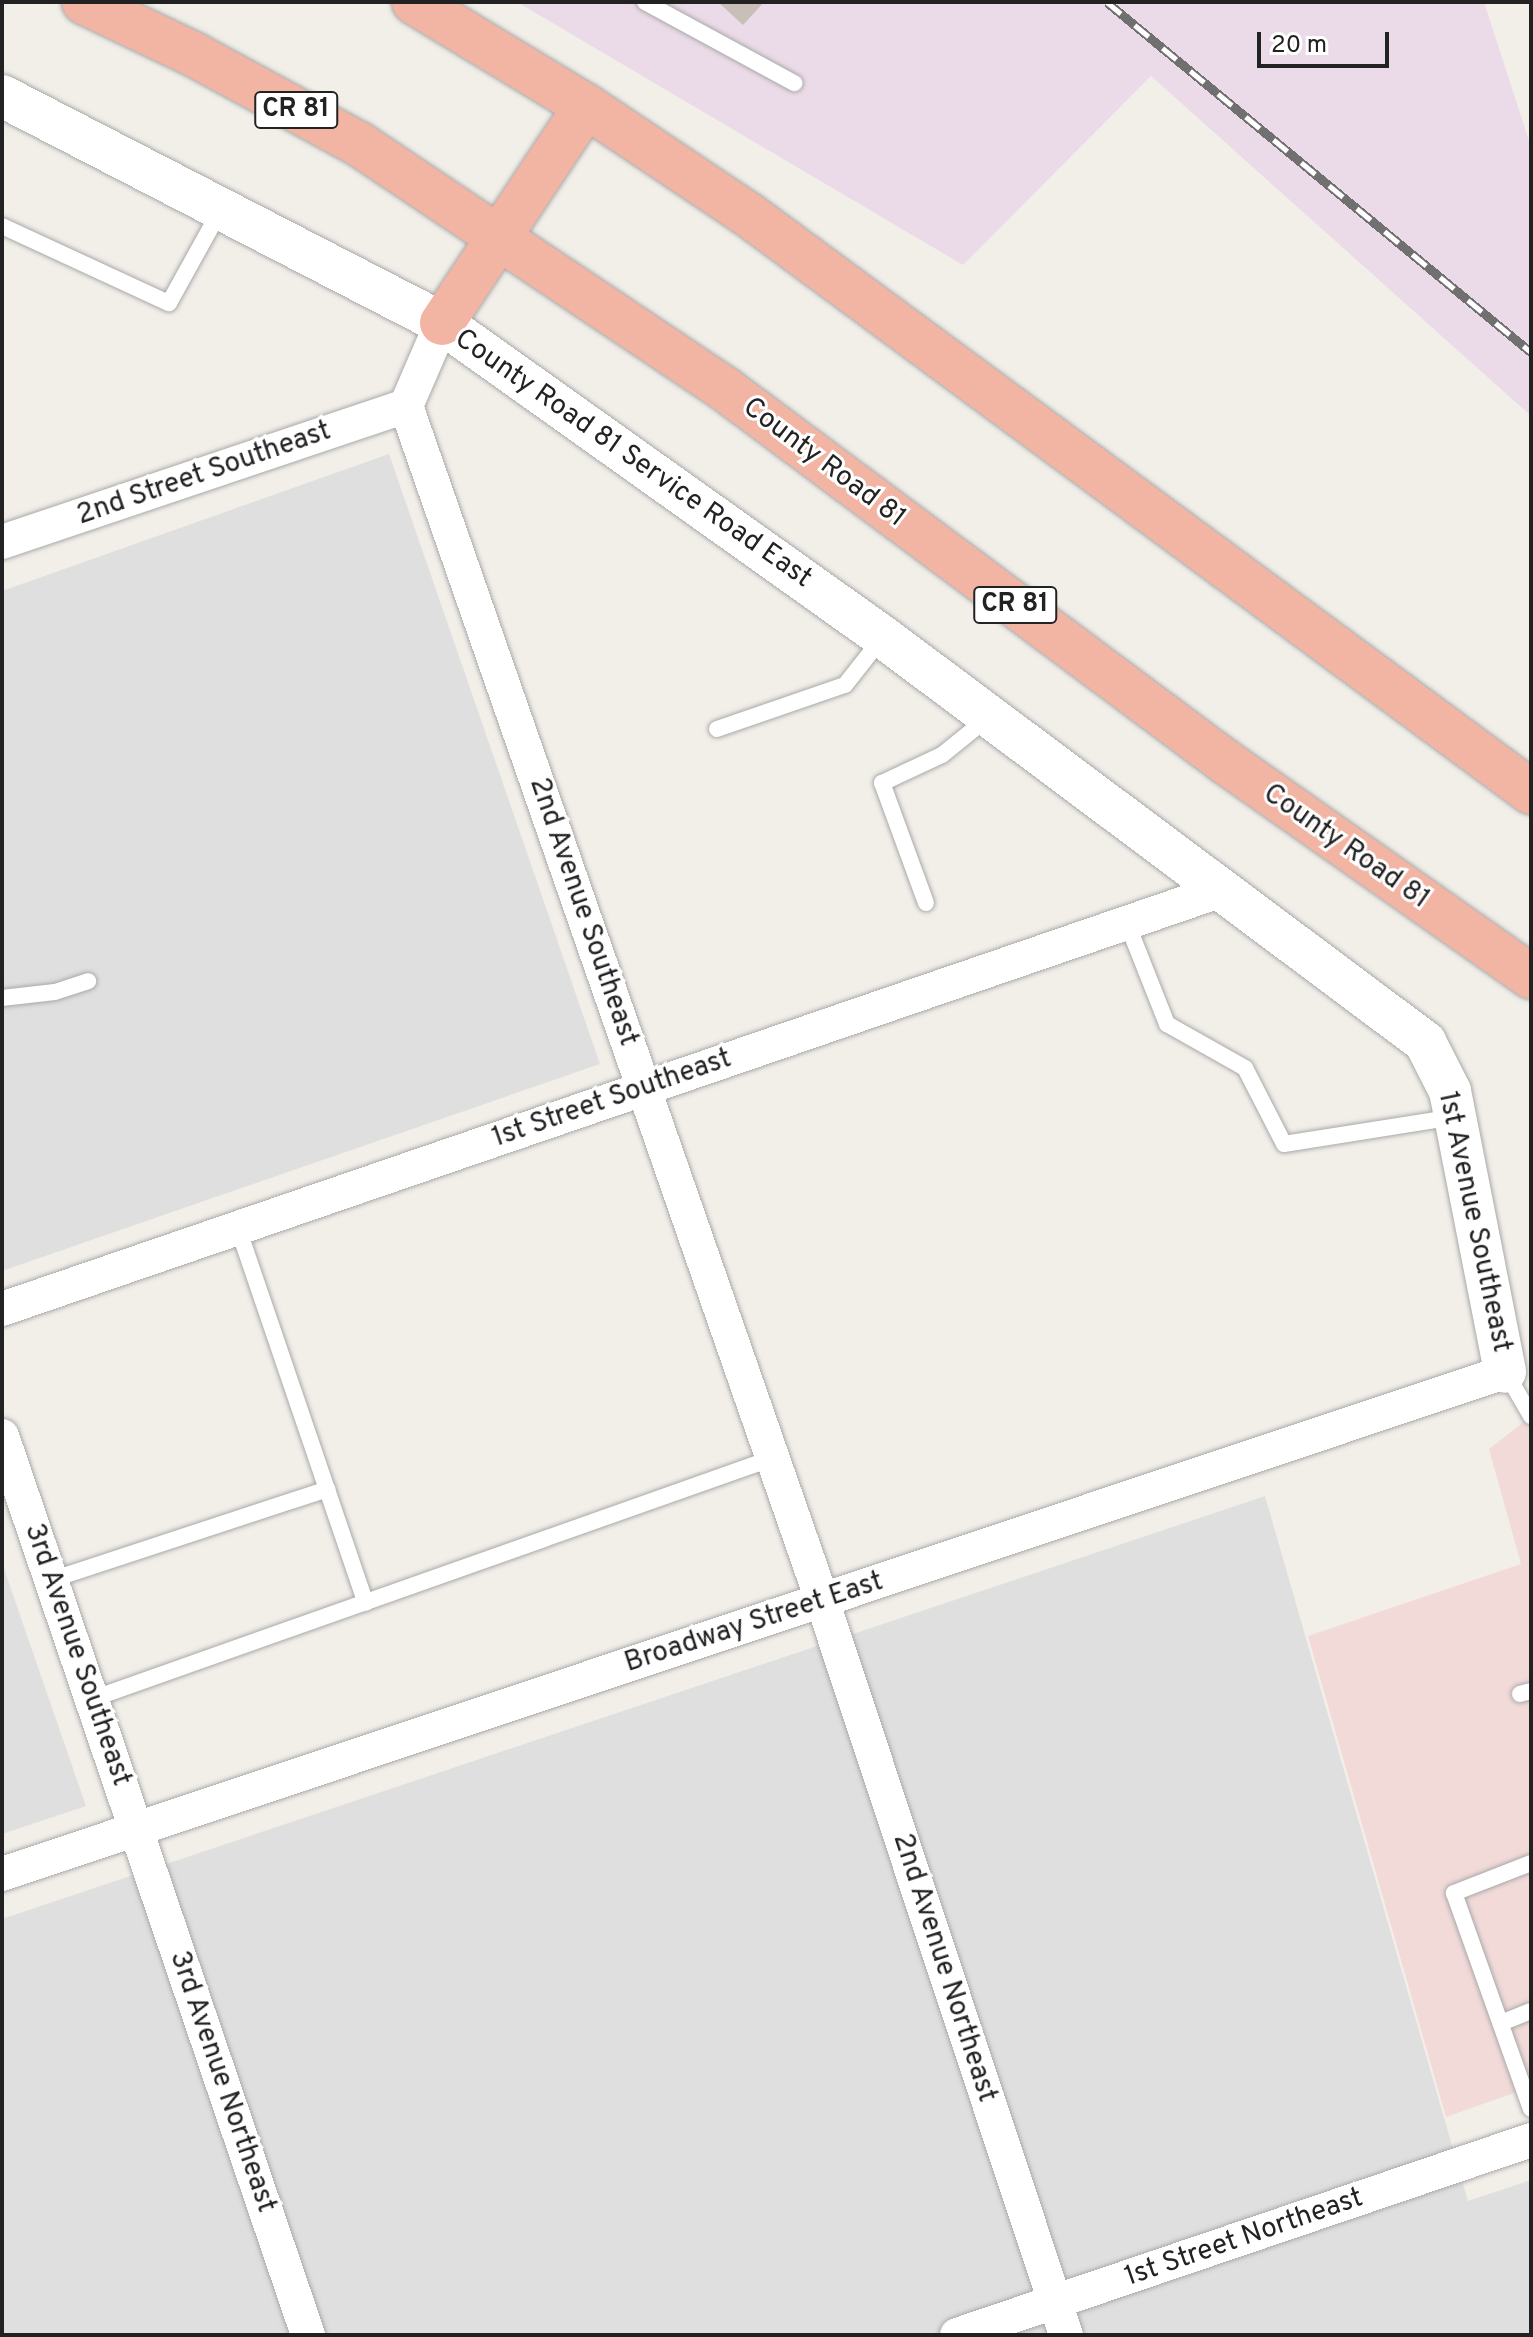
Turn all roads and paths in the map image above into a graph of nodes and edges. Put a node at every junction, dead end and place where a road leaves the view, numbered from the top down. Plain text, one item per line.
1 (84, 2) edge
2 (414, 2) edge
3 (645, 2) edge
4 (794, 83) dead end
5 (2, 96) edge
6 (586, 106) junction
7 (222, 208) junction
8 (2, 226) edge
9 (497, 237) junction
10 (442, 323) junction
11 (406, 406) junction
12 (2, 542) edge
13 (883, 637) junction
14 (990, 716) junction
15 (717, 729) dead end
16 (1227, 763) junction
17 (1531, 792) edge
18 (1222, 890) junction
19 (926, 903) dead end
20 (1127, 923) junction
21 (1531, 944) edge
22 (1531, 977) edge
23 (88, 981) dead end
24 (2, 998) edge
25 (644, 1088) junction
26 (1455, 1117) junction
27 (238, 1228) junction
28 (2, 1309) edge
29 (1505, 1372) junction
30 (1531, 1416) edge
31 (2, 1436) edge
32 (773, 1458) junction
33 (327, 1489) junction
34 (51, 1580) junction
35 (822, 1600) junction
36 (366, 1603) junction
37 (92, 1699) junction
38 (137, 1829) junction
39 (1531, 1863) edge
40 (2, 1874) edge
41 (1531, 2011) edge
42 (1501, 2023) junction
43 (1531, 2109) edge
44 (1531, 2140) edge
45 (1055, 2302) junction
46 (308, 2335) edge
47 (957, 2335) edge
48 (1066, 2335) edge

1 - 9 highway, County Road 81 / CR 81
2 - 6 highway
3 - 4 lane
5 - 7 street, County Road 81 Service Road East
6 - 9 highway
6 - 17 highway
7 - 8 lane
7 - 10 street, County Road 81 Service Road East
9 - 10 highway
9 - 16 highway, County Road 81 / CR 81
10 - 11 street
10 - 13 street, County Road 81 Service Road East
11 - 12 street, 2nd Street Southeast
11 - 25 street, 2nd Avenue Southeast
13 - 14 street, County Road 81 Service Road East
13 - 15 lane
14 - 18 street, County Road 81 Service Road East
14 - 19 lane
16 - 21 highway
16 - 22 highway, County Road 81 / CR 81
18 - 20 street, 1st Street Southeast
18 - 26 street, 1st Avenue Southeast
20 - 25 street, 1st Street Southeast
20 - 26 lane
23 - 24 lane
25 - 27 street, 1st Street Southeast
25 - 32 street, 2nd Avenue Southeast
26 - 29 street, 1st Avenue Southeast
27 - 28 street, 1st Street Southeast
27 - 33 lane
29 - 30 lane
29 - 35 street, Broadway Street East
31 - 34 street, 3rd Avenue Southeast
32 - 35 street, 2nd Avenue Southeast
32 - 36 lane
33 - 34 lane
33 - 36 lane
34 - 37 street, 3rd Avenue Southeast
35 - 38 street, Broadway Street East
35 - 45 street, 2nd Avenue Northeast
36 - 37 lane
37 - 38 street, 3rd Avenue Southeast
38 - 40 street, Broadway Street East
38 - 46 street, 3rd Avenue Northeast
39 - 42 lane
41 - 42 lane
42 - 43 lane
44 - 45 street, 1st Street Northeast
45 - 47 street, 1st Street Northeast
45 - 48 street, 2nd Avenue Northeast

